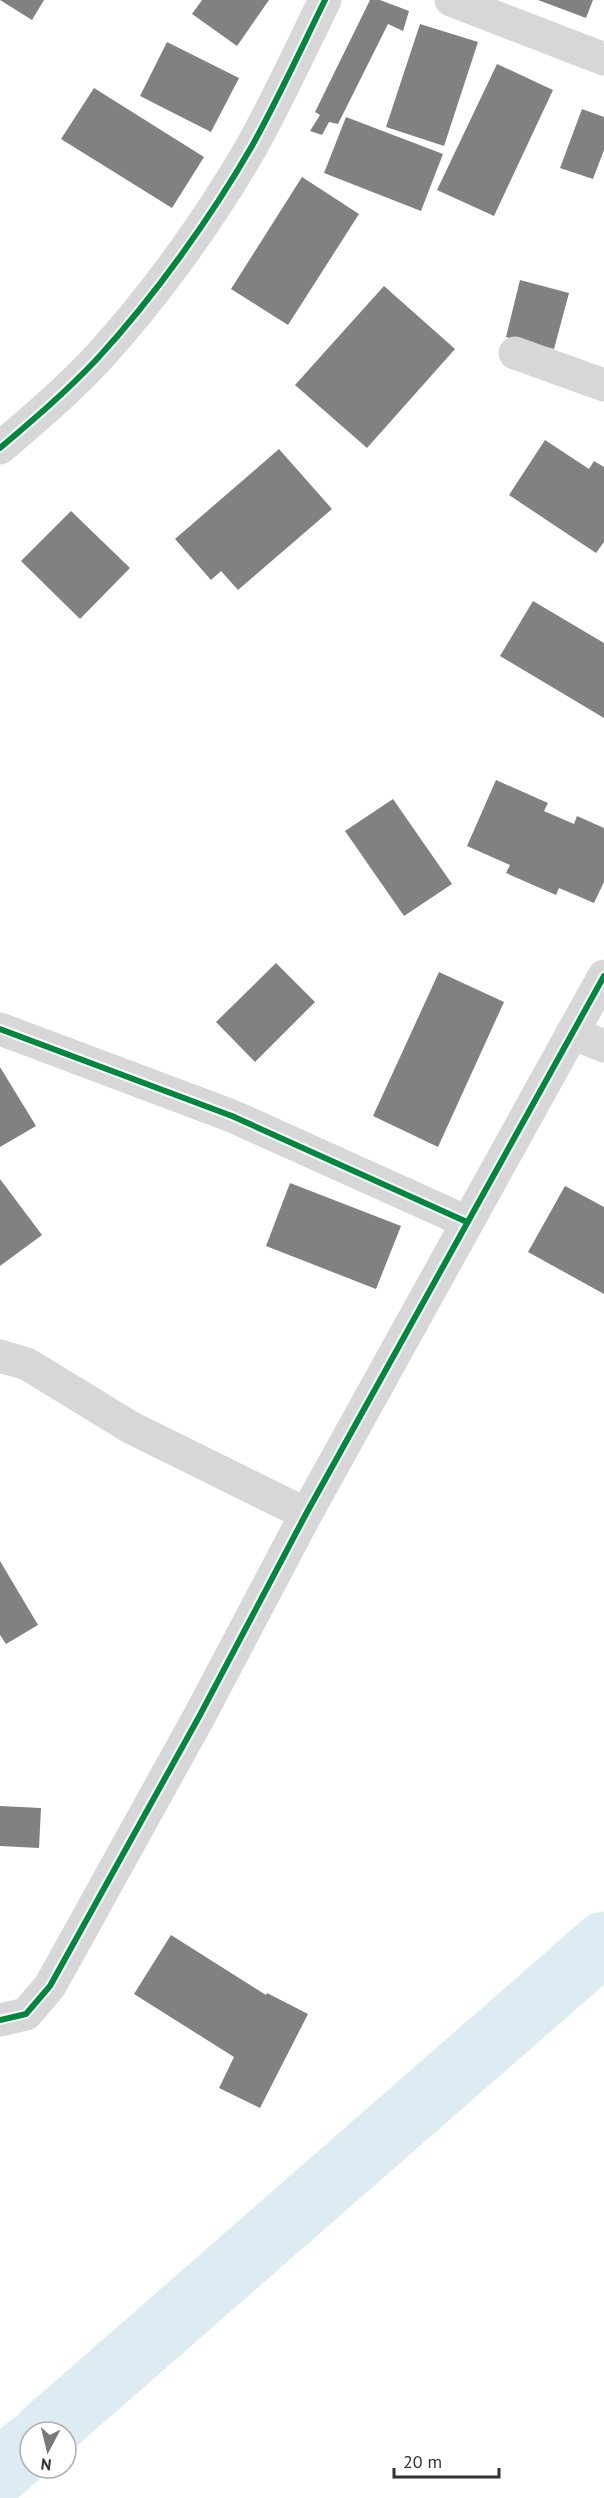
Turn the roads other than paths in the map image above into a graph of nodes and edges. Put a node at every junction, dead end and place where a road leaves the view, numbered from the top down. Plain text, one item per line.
1 (325, 0) edge
2 (451, 0) edge
3 (604, 59) edge
4 (515, 353) dead end
5 (604, 385) edge
6 (0, 448) edge
7 (604, 976) edge
8 (0, 1029) edge
9 (572, 1033) junction
10 (604, 1046) edge
11 (467, 1222) junction
12 (0, 1356) edge
13 (306, 1514) junction
14 (0, 2020) edge

1 - 6 street
2 - 3 street
4 - 5 street
7 - 9 street
8 - 11 street
9 - 10 street
9 - 11 street
11 - 13 street
12 - 13 street
13 - 14 street

